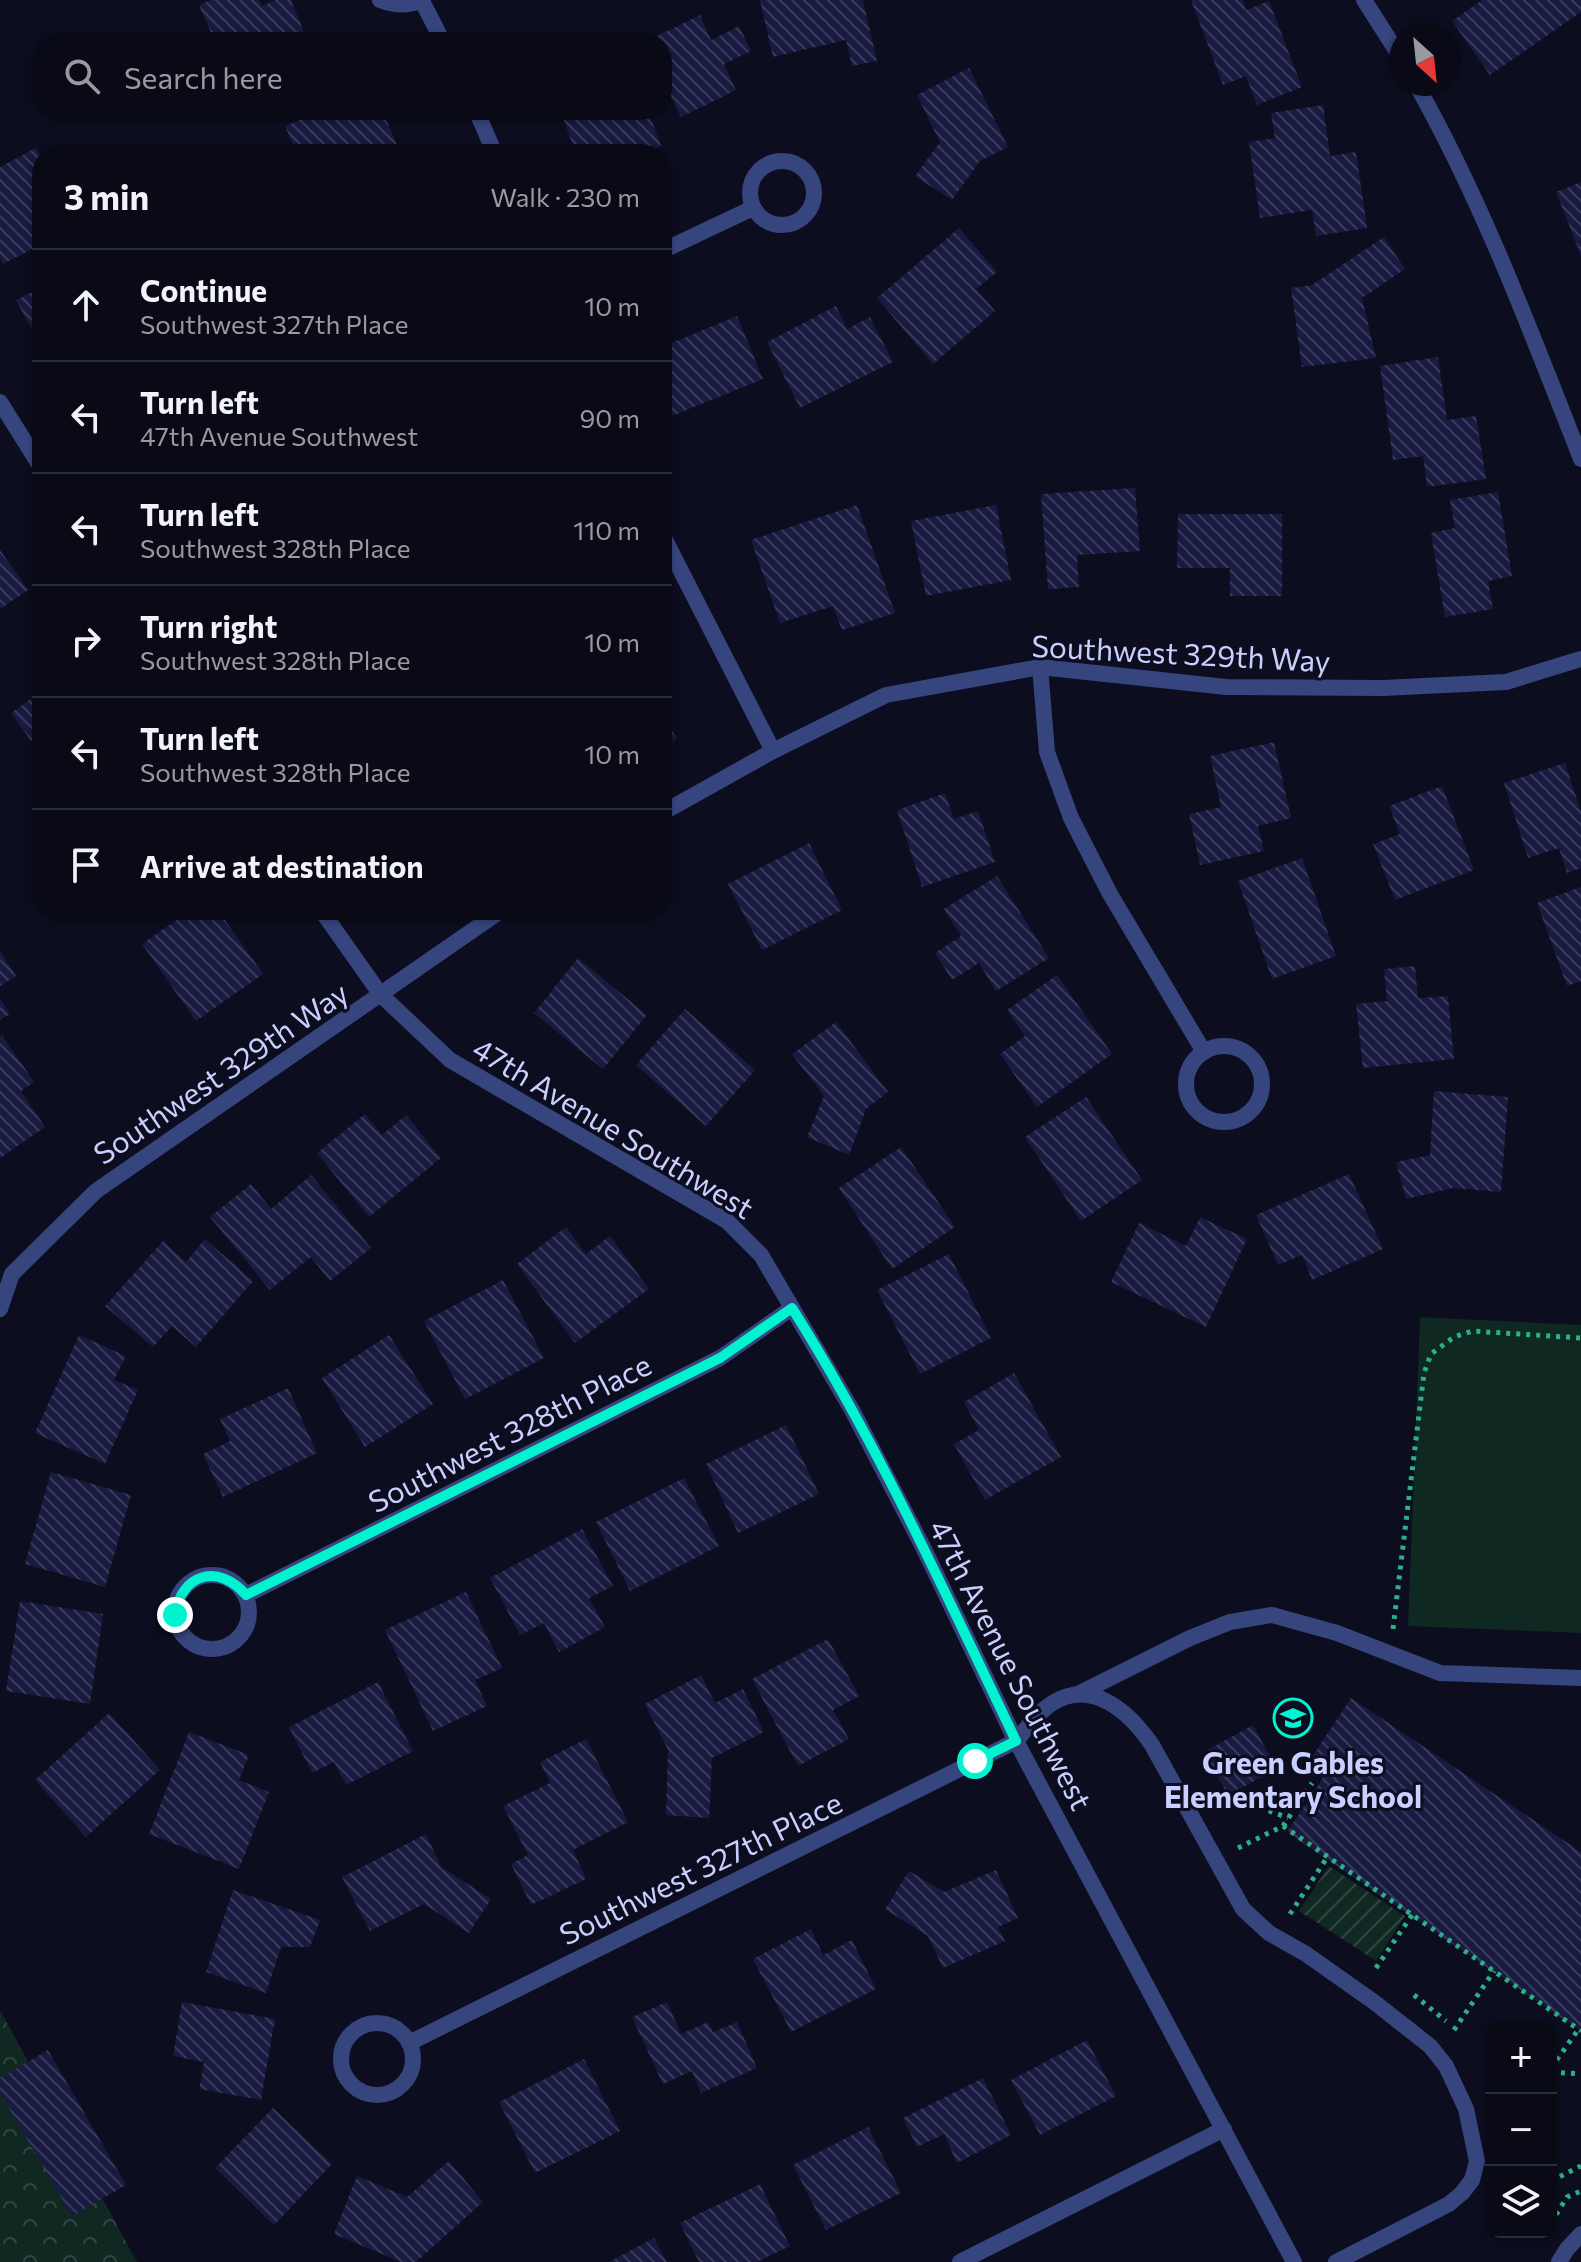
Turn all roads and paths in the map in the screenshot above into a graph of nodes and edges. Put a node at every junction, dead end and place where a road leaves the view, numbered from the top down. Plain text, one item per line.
1 (380, 0) edge
2 (423, 0) edge
3 (1364, 0) edge
4 (438, 32) edge
5 (1389, 39) edge
6 (1422, 96) edge
7 (480, 120) edge
8 (491, 144) edge
9 (753, 208) junction
10 (672, 246) edge
11 (0, 404) edge
12 (32, 454) edge
13 (1581, 459) edge
14 (672, 554) edge
15 (1581, 659) edge
16 (1040, 667) junction
17 (773, 751) junction
18 (672, 807) edge
19 (328, 920) edge
20 (488, 920) edge
21 (381, 995) junction
22 (1204, 1052) junction
23 (6, 1270) edge
24 (792, 1308) junction
25 (0, 1309) edge
26 (1581, 1338) edge
27 (246, 1595) junction
28 (1390, 1652) junction
29 (1581, 1678) edge
30 (1073, 1696) junction
31 (1016, 1741) junction
32 (1312, 1783) dead end
33 (1236, 1791) dead end
34 (1288, 1818) junction
35 (1283, 1826) junction
36 (1231, 1836) dead end
37 (1237, 1849) junction
38 (1328, 1856) junction
39 (1242, 1859) dead end
40 (1281, 1908) dead end
41 (1290, 1914) junction
42 (1412, 1915) junction
43 (1302, 1922) dead end
44 (1363, 1961) dead end
45 (1376, 1968) junction
46 (1494, 1971) junction
47 (1384, 1974) dead end
48 (1405, 1989) dead end
49 (1454, 2030) junction
50 (1580, 2030) edge
51 (1463, 2041) dead end
52 (409, 2043) junction
53 (1557, 2062) edge
54 (1557, 2071) edge
55 (1581, 2074) edge
56 (1224, 2129) junction
57 (1581, 2166) edge
58 (1557, 2178) edge
59 (1581, 2191) edge
60 (1557, 2213) edge
61 (1581, 2234) edge
62 (960, 2262) edge
63 (1294, 2262) edge
64 (1336, 2262) edge
65 (1559, 2262) edge

1 - 2 street
2 - 4 street
3 - 5 street
6 - 13 street
7 - 8 street
9 - 9 street
9 - 10 street
11 - 12 street
14 - 17 street
15 - 16 street, Southwest 329th Way
16 - 17 street, Southwest 329th Way
16 - 22 street
17 - 18 street, Southwest 329th Way
19 - 21 street, 47th Avenue Southwest
20 - 21 street, Southwest 329th Way
21 - 23 street, Southwest 329th Way
21 - 24 street, 47th Avenue Southwest
22 - 22 street
23 - 25 street, Southwest 329th Way
24 - 27 street, Southwest 328th Place
24 - 31 street, 47th Avenue Southwest
26 - 28 path
27 - 27 street
28 - 29 street
28 - 30 street
30 - 31 street
30 - 64 street
31 - 52 street, Southwest 327th Place
31 - 56 street, 47th Avenue Southwest
32 - 34 path
33 - 34 path
34 - 35 path
35 - 37 path
35 - 38 path
36 - 37 path
37 - 39 path
38 - 41 path
38 - 42 path
40 - 41 path
41 - 43 path
42 - 45 path
42 - 46 path
44 - 45 path
45 - 47 path
46 - 49 path
46 - 50 path
48 - 49 path
49 - 51 path
50 - 53 path
52 - 52 street
54 - 55 path
56 - 62 street
56 - 63 street, 47th Avenue Southwest
57 - 58 path
59 - 60 path
61 - 65 street

